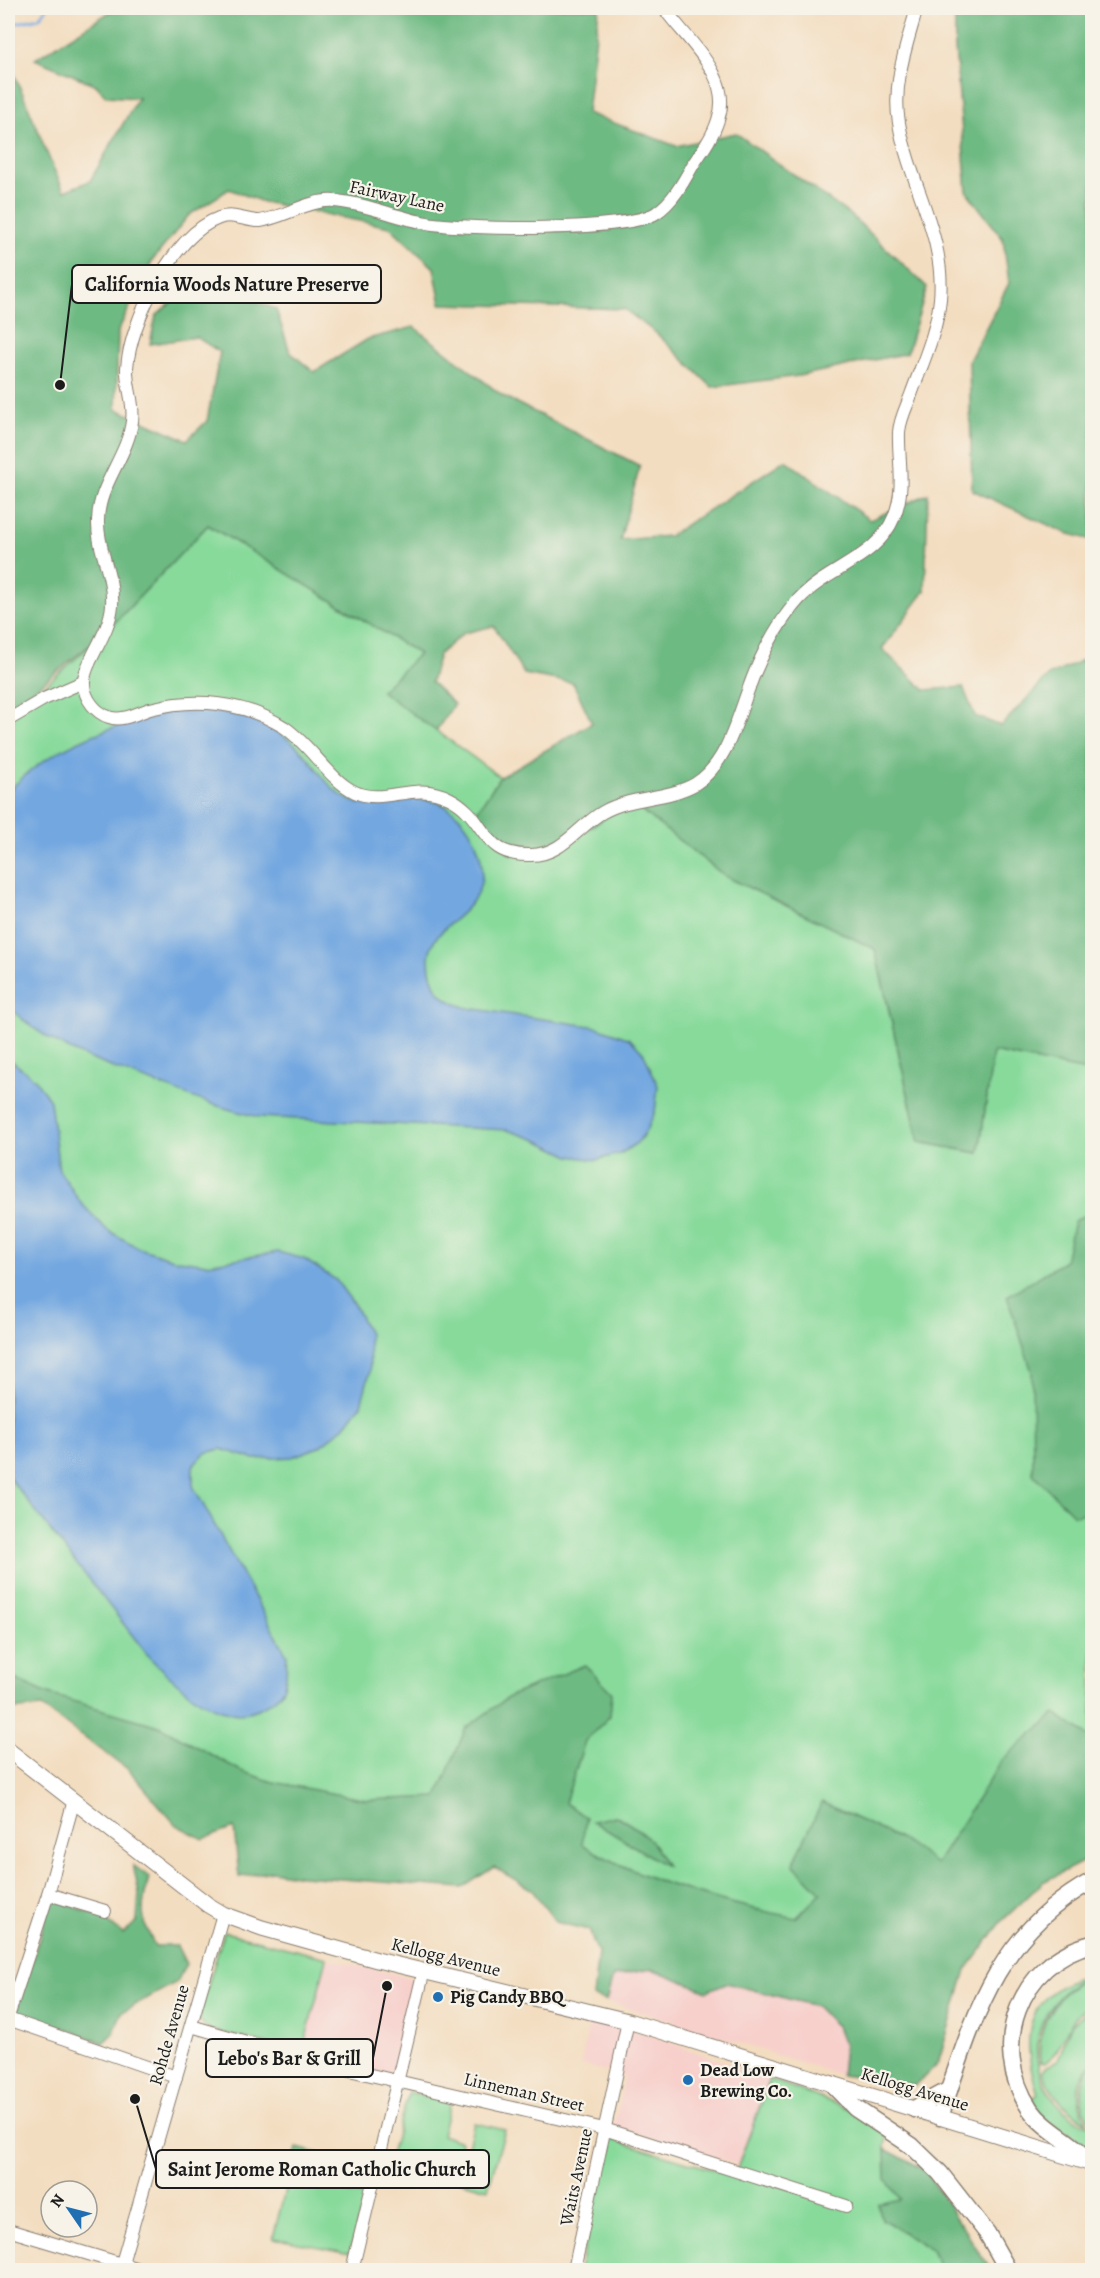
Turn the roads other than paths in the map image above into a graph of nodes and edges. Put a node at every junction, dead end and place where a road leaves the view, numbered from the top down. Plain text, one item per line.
1 (664, 8) edge
2 (918, 8) edge
3 (83, 682) junction
4 (8, 720) edge
5 (8, 1750) edge
6 (74, 1800) junction
7 (1092, 1881) edge
8 (48, 1894) junction
9 (105, 1911) dead end
10 (223, 1914) junction
11 (1092, 1944) edge
12 (424, 1970) junction
13 (8, 2018) edge
14 (628, 2021) junction
15 (191, 2026) junction
16 (176, 2077) junction
17 (397, 2080) junction
18 (833, 2085) junction
19 (949, 2091) junction
20 (914, 2109) junction
21 (940, 2117) junction
22 (604, 2129) junction
23 (1092, 2164) edge
24 (846, 2206) dead end
25 (8, 2230) edge
26 (120, 2268) edge
27 (142, 2271) edge
28 (352, 2271) edge
29 (574, 2271) edge
30 (1008, 2271) edge

1 - 3 street, Fairway Lane
2 - 3 street
3 - 4 street
5 - 6 main road, Kellogg Avenue
6 - 8 street
6 - 10 main road, Kellogg Avenue
7 - 19 highway
8 - 9 street
8 - 13 street
10 - 12 main road, Kellogg Avenue
10 - 15 street, Rohde Avenue
11 - 23 highway
12 - 14 main road, Kellogg Avenue
12 - 17 street
13 - 16 street
14 - 18 main road, Kellogg Avenue
14 - 22 street, Waits Avenue
15 - 16 street, Rohde Avenue
15 - 17 street, Linneman Street
16 - 26 street, Rohde Avenue
17 - 22 street, Linneman Street
17 - 28 street
18 - 20 main road, Kellogg Avenue
18 - 30 highway
19 - 20 highway
19 - 21 highway
20 - 21 main road, Kellogg Avenue
21 - 23 main road, Kellogg Avenue
22 - 24 street, Linneman Street
22 - 29 street, Waits Avenue
25 - 26 street
26 - 27 street

